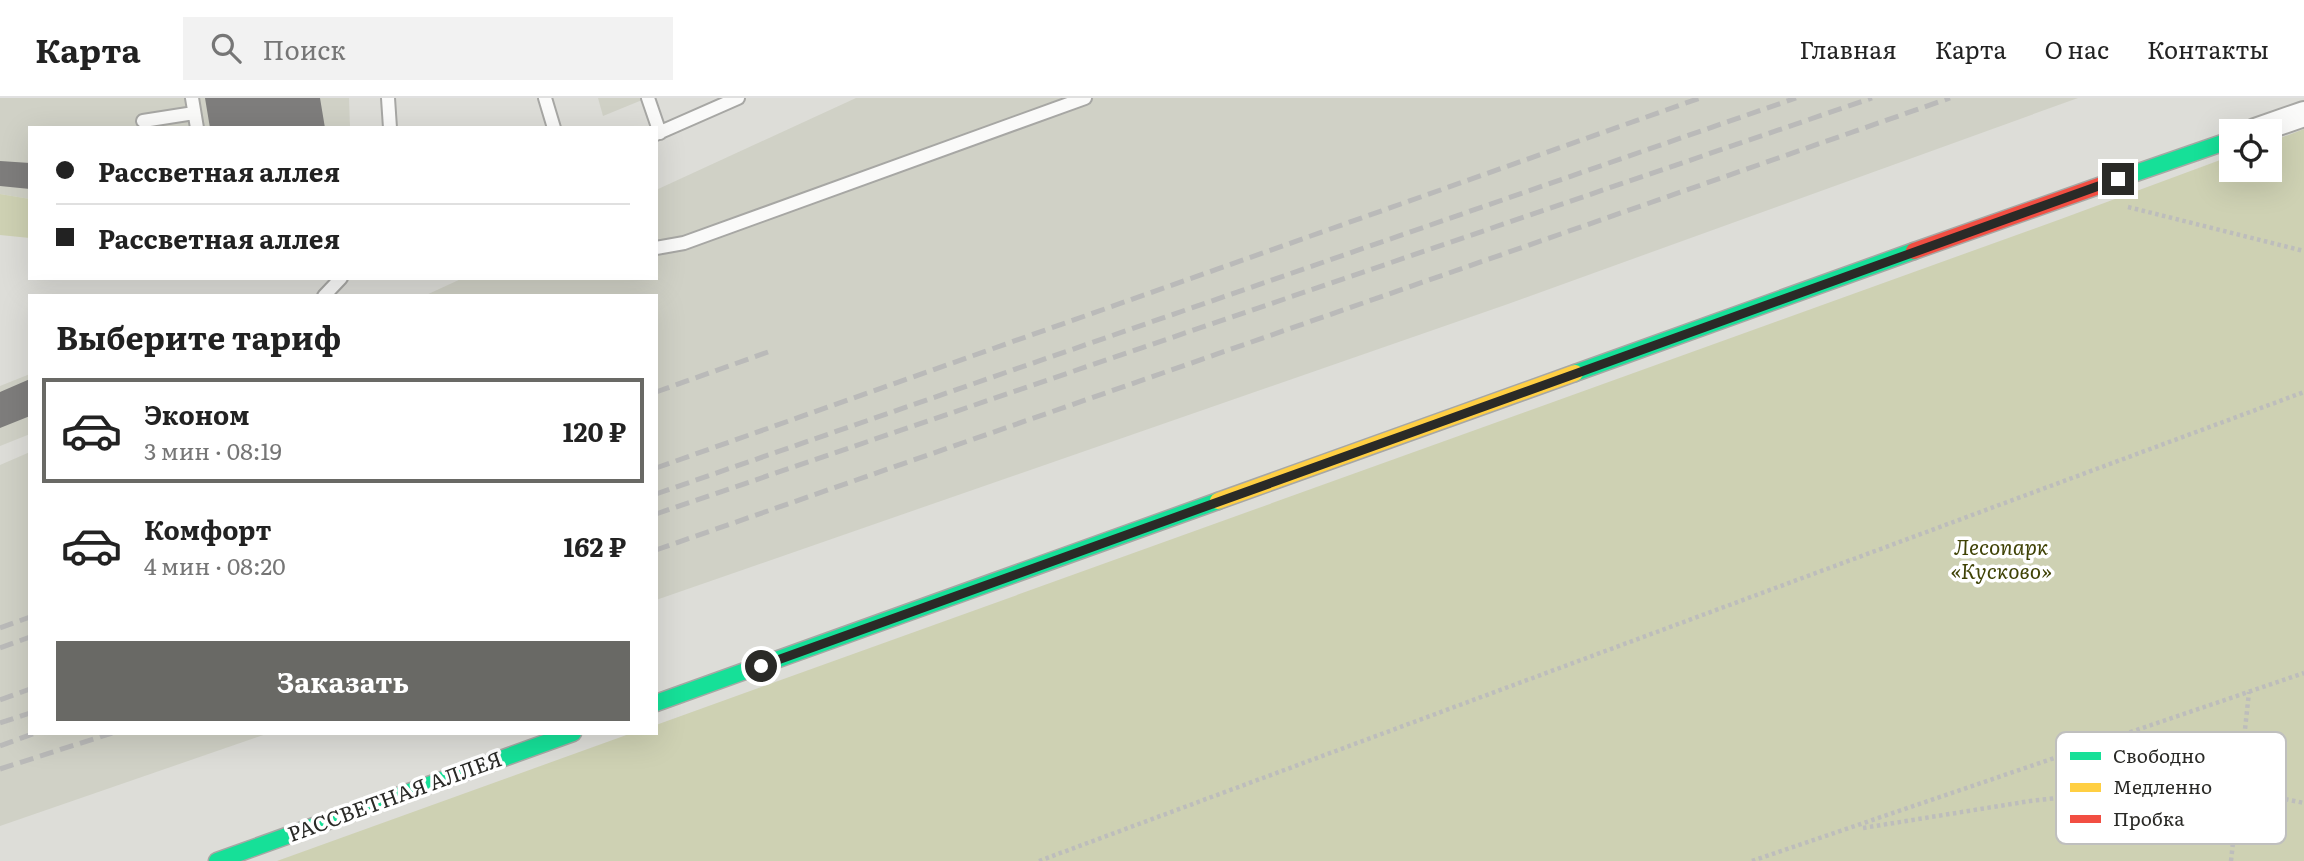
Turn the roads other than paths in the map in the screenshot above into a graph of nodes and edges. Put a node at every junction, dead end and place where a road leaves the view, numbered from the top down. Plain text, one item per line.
1 (192, 98) edge
2 (388, 98) edge
3 (545, 98) edge
4 (648, 98) edge
5 (738, 98) edge
6 (1085, 98) edge
7 (194, 113) junction
8 (2304, 114) edge
9 (143, 121) dead end
10 (2282, 122) edge
11 (197, 126) edge
12 (390, 126) edge
13 (553, 126) edge
14 (656, 126) edge
15 (658, 133) edge
16 (2219, 144) edge
17 (658, 248) edge
18 (339, 280) edge
19 (326, 294) edge
20 (658, 702) edge
21 (567, 735) edge
22 (217, 861) edge

1 - 7 lane
2 - 12 lane
3 - 13 lane
4 - 14 lane
5 - 15 lane
6 - 17 lane
7 - 9 lane
7 - 11 lane
8 - 10 street
16 - 20 street
18 - 19 lane
21 - 22 street, РАССВЕТНАЯ АЛЛЕЯ

